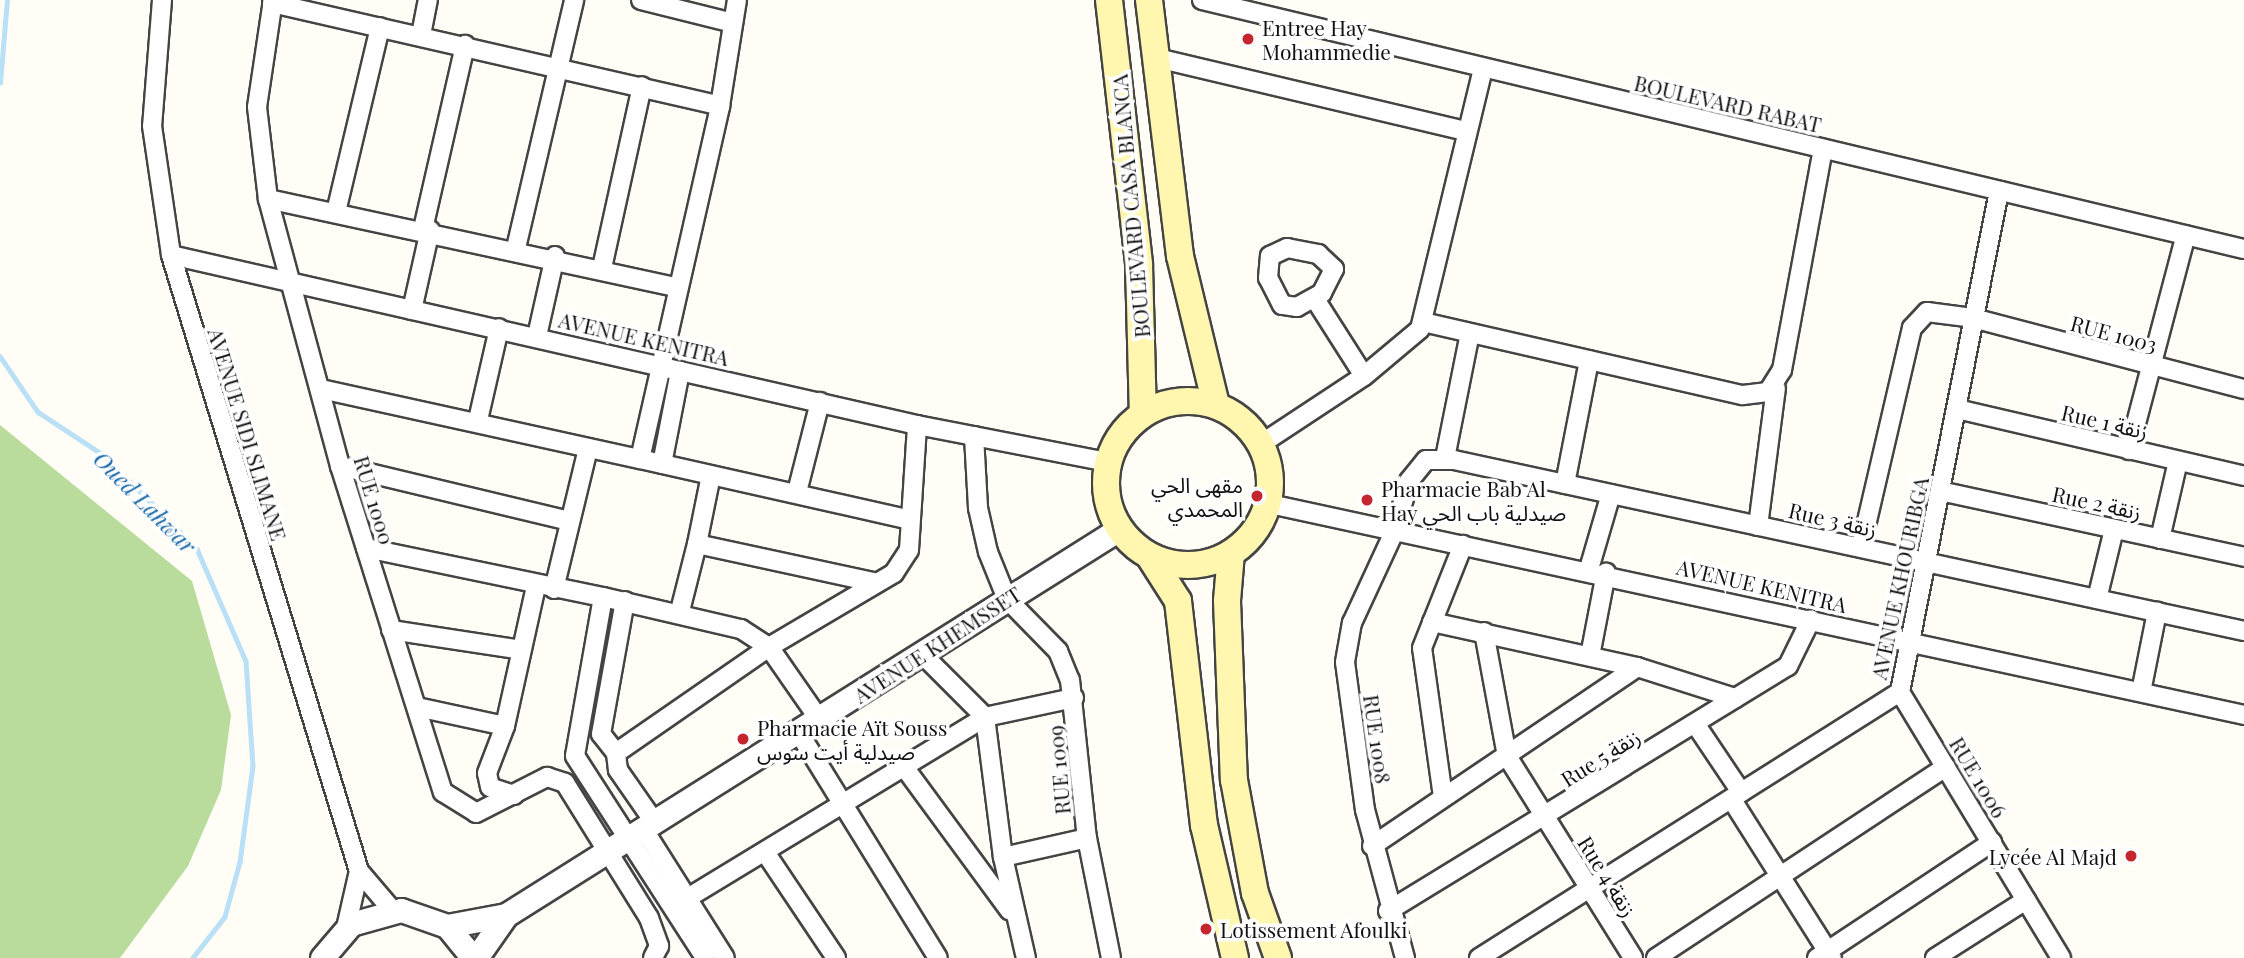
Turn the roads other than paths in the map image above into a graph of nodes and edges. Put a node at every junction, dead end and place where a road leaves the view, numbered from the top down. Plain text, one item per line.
1 (162, 0) edge
2 (428, 0) edge
3 (574, 0) edge
4 (641, 0) edge
5 (737, 0) edge
6 (1109, 0) edge
7 (1149, 0) edge
8 (1202, 0) edge
9 (273, 2) edge
10 (733, 23) junction
11 (380, 27) junction
12 (421, 36) junction
13 (465, 45) junction
14 (1157, 58) junction
15 (557, 65) junction
16 (1483, 68) junction
17 (642, 86) junction
18 (720, 106) junction
19 (1467, 131) junction
20 (1823, 149) junction
21 (1999, 191) junction
22 (268, 199) junction
23 (336, 212) junction
24 (427, 229) junction
25 (2186, 235) junction
26 (516, 248) junction
27 (2244, 249) edge
28 (171, 255) junction
29 (555, 256) junction
30 (602, 268) junction
31 (292, 286) junction
32 (676, 287) junction
33 (1315, 299) dead end
34 (412, 310) junction
35 (1973, 318) junction
36 (1423, 322) junction
37 (499, 328) junction
38 (1470, 333) junction
39 (537, 336) junction
40 (1589, 360) junction
41 (659, 366) junction
42 (2151, 367) junction
43 (680, 371) junction
44 (1364, 376) junction
45 (1776, 388) junction
46 (321, 389) junction
47 (2244, 389) edge
48 (820, 402) junction
49 (1216, 405) junction
50 (1957, 409) junction
51 (1143, 413) junction
52 (478, 420) junction
53 (917, 425) junction
54 (974, 436) junction
55 (1261, 444) junction
56 (588, 448) junction
57 (2129, 450) junction
58 (640, 459) junction
59 (1449, 459) junction
60 (2178, 461) junction
61 (1107, 462) junction
62 (662, 464) junction
63 (340, 466) junction
64 (711, 475) junction
65 (2244, 476) edge
66 (1564, 484) junction
67 (1940, 491) junction
68 (797, 492) junction
69 (1611, 494) junction
70 (1270, 504) junction
71 (910, 520) junction
72 (569, 522) junction
73 (1758, 526) junction
74 (2114, 528) junction
75 (1119, 529) junction
76 (1395, 530) junction
77 (2160, 539) junction
78 (696, 544) junction
79 (1463, 545) junction
80 (1861, 547) junction
81 (366, 548) junction
82 (1231, 554) junction
83 (1150, 557) junction
84 (2244, 557) edge
85 (1926, 565) junction
86 (1597, 571) junction
87 (877, 583) junction
88 (545, 587) junction
89 (603, 597) junction
90 (1007, 598) junction
91 (2097, 599) junction
92 (625, 601) junction
93 (680, 611) junction
94 (2157, 612) junction
95 (1811, 619) junction
96 (1432, 622) junction
97 (391, 630) junction
98 (2244, 631) edge
99 (1484, 632) junction
100 (1910, 642) junction
101 (769, 647) junction
102 (521, 650) junction
103 (922, 654) junction
104 (1590, 656) junction
105 (1637, 667) junction
106 (1900, 692) junction
107 (2141, 692) junction
108 (1074, 698) junction
109 (1735, 698) junction
110 (417, 708) junction
111 (2244, 715) edge
112 (985, 717) junction
113 (819, 719) junction
114 (1696, 725) junction
115 (505, 726) junction
116 (799, 733) junction
117 (616, 753) junction
118 (1507, 756) junction
119 (902, 764) junction
120 (1946, 767) junction
121 (514, 795) junction
122 (1736, 796) junction
123 (1443, 797) junction
124 (841, 802) junction
125 (1546, 817) junction
126 (643, 831) junction
127 (1087, 838) junction
128 (1992, 842) junction
129 (1372, 846) junction
130 (765, 852) junction
131 (606, 853) junction
132 (1003, 857) junction
133 (359, 871) junction
134 (1780, 876) junction
135 (1591, 891) junction
136 (687, 899) junction
137 (2026, 900) junction
138 (393, 911) junction
139 (1388, 911) junction
140 (506, 915) junction
141 (1013, 915) junction
142 (447, 926) junction
143 (346, 928) junction
144 (1229, 956) edge
145 (1826, 956) edge
146 (322, 958) edge
147 (474, 958) edge
148 (653, 958) edge
149 (705, 958) edge
150 (725, 958) edge
151 (836, 958) edge
152 (938, 958) edge
153 (1026, 958) edge
154 (1111, 958) edge
155 (1278, 958) edge
156 (1405, 958) edge
157 (1479, 958) edge
158 (1633, 958) edge
159 (1656, 958) edge
160 (1935, 958) edge
161 (2061, 958) edge

1 - 28 street, AVENUE SIDI SLIMANE
2 - 12 street
3 - 15 street
4 - 10 street
5 - 10 street
6 - 51 main road, BOULEVARD CASA BLANCA
7 - 14 main road, BOULEVARD CASA BLANCA
8 - 16 street, BOULEVARD RABAT
9 - 11 street
9 - 22 street, RUE 1000
10 - 18 street
11 - 12 street
11 - 23 street
12 - 13 street
13 - 15 street
13 - 24 street
14 - 19 street
14 - 49 main road, BOULEVARD CASA BLANCA
15 - 17 street
15 - 26 street
16 - 19 street
16 - 20 street, BOULEVARD RABAT
17 - 18 street
17 - 30 street
18 - 32 street
19 - 36 street
20 - 21 street, BOULEVARD RABAT
20 - 45 street
21 - 25 street, BOULEVARD RABAT
21 - 35 street, AVENUE KHOURIBGA
22 - 23 street
22 - 31 street, RUE 1000
23 - 24 street
24 - 26 street
24 - 34 street
25 - 27 street, BOULEVARD RABAT
25 - 42 street
26 - 29 street
28 - 31 street, AVENUE KENITRA
28 - 133 street, AVENUE SIDI SLIMANE
29 - 30 street
29 - 39 street
30 - 32 street
31 - 34 street, AVENUE KENITRA
31 - 46 street, RUE 1000
32 - 41 street
33 - 44 street
34 - 37 street, AVENUE KENITRA
35 - 42 street, RUE 1003
35 - 50 street, AVENUE KHOURIBGA
35 - 80 street, RUE 1003
36 - 38 street
36 - 44 street
37 - 39 street, AVENUE KENITRA
37 - 52 street
38 - 40 street
38 - 59 street
39 - 41 street, AVENUE KENITRA
40 - 45 street
40 - 66 street
41 - 43 street, AVENUE KENITRA
41 - 58 street
42 - 47 street, RUE 1003
42 - 57 street
43 - 48 street, AVENUE KENITRA
43 - 62 street
44 - 55 street
45 - 73 street
46 - 52 street
46 - 63 street, RUE 1000
48 - 53 street, AVENUE KENITRA
48 - 68 street
49 - 51 main road
49 - 55 main road
50 - 57 street, Rue 1 زنقة
50 - 67 street, AVENUE KHOURIBGA
51 - 61 main road
52 - 56 street
53 - 54 street, AVENUE KENITRA
53 - 71 street
54 - 61 street, AVENUE KENITRA
54 - 90 street
55 - 70 main road
56 - 58 street
56 - 72 street
57 - 60 street, Rue 1 زنقة
58 - 62 street
59 - 66 street, Rue 3 زنقة
59 - 76 street
60 - 65 street, Rue 1 زنقة
60 - 77 street
61 - 75 main road
62 - 64 street
63 - 72 street
63 - 81 street, RUE 1000
64 - 68 street
64 - 78 street
66 - 69 street, Rue 3 زنقة
67 - 74 street, Rue 2 زنقة
67 - 85 street, AVENUE KHOURIBGA
68 - 71 street
69 - 73 street, Rue 3 زنقة
69 - 86 street
70 - 76 street, AVENUE KENITRA
70 - 82 main road
71 - 87 street
72 - 88 street
73 - 80 street, Rue 3 زنقة
74 - 77 street, Rue 2 زنقة
74 - 91 street
75 - 83 main road
75 - 90 street, AVENUE KHEMSSET
76 - 79 street, AVENUE KENITRA
76 - 129 street, RUE 1008
77 - 84 street, Rue 2 زنقة
78 - 87 street
78 - 93 street
79 - 86 street, AVENUE KENITRA
79 - 96 street
80 - 85 street, Rue 3 زنقة
81 - 88 street
81 - 97 street, RUE 1000
82 - 83 main road
82 - 155 main road
83 - 144 main road
85 - 91 street, Rue 3 زنقة
85 - 100 street, AVENUE KHOURIBGA
86 - 95 street, AVENUE KENITRA
86 - 104 street
87 - 101 street
88 - 89 street
88 - 102 street
89 - 92 street
89 - 126 street
90 - 103 street, AVENUE KHEMSSET
90 - 108 street, RUE 1009
91 - 94 street, Rue 3 زنقة
92 - 93 street
92 - 117 street
93 - 101 street
94 - 98 street, Rue 3 زنقة
94 - 107 street
95 - 100 street, AVENUE KENITRA
95 - 109 street, Rue 5 زنقة
96 - 99 street
96 - 123 street
97 - 102 street
97 - 110 street, RUE 1000
99 - 104 street
99 - 118 street
100 - 106 street, AVENUE KHOURIBGA
100 - 107 street, AVENUE KENITRA
101 - 113 street
101 - 117 street
102 - 115 street
103 - 112 street
103 - 113 street, AVENUE KHEMSSET
104 - 105 street
105 - 109 street
105 - 118 street
106 - 120 street, RUE 1006
106 - 122 street, AVENUE KHOURIBGA
107 - 111 street, AVENUE KENITRA
108 - 112 street
108 - 127 street, RUE 1009
109 - 114 street, Rue 5 زنقة
110 - 115 street
110 - 121 street, RUE 1000
112 - 119 street
112 - 132 street
113 - 116 street, AVENUE KHEMSSET
114 - 122 street
114 - 125 street, Rue 5 زنقة
115 - 121 street
116 - 124 street
116 - 126 street, AVENUE KHEMSSET
117 - 126 street
118 - 123 street
118 - 125 street, Rue 4 زنقة
119 - 124 street
119 - 141 street
120 - 128 street, RUE 1006
120 - 134 street
121 - 131 street, RUE 1000
122 - 134 street
122 - 135 street, AVENUE KHOURIBGA
123 - 129 street
124 - 130 street
124 - 152 street
125 - 135 street, Rue 4 زنقة
125 - 139 street, Rue 5 زنقة
126 - 131 street, AVENUE KHEMSSET
126 - 136 street
126 - 149 street
127 - 132 street
127 - 154 street, RUE 1009
128 - 137 street, RUE 1006
128 - 145 street
129 - 139 street, RUE 1008
130 - 136 street
130 - 151 street
131 - 140 street, AVENUE KHEMSSET
131 - 148 street
132 - 141 street
133 - 138 street, AVENUE SIDI SLIMANE
133 - 143 street, AVENUE SIDI SLIMANE
134 - 145 street
134 - 159 street
135 - 157 street, AVENUE KHOURIBGA
135 - 158 street, Rue 4 زنقة
136 - 150 street
137 - 160 street
137 - 161 street, RUE 1006
138 - 142 street
138 - 143 street
139 - 156 street, RUE 1008
140 - 142 street, AVENUE KHEMSSET
140 - 147 street, AVENUE KHEMSSET
141 - 153 street
142 - 147 street
143 - 146 street

